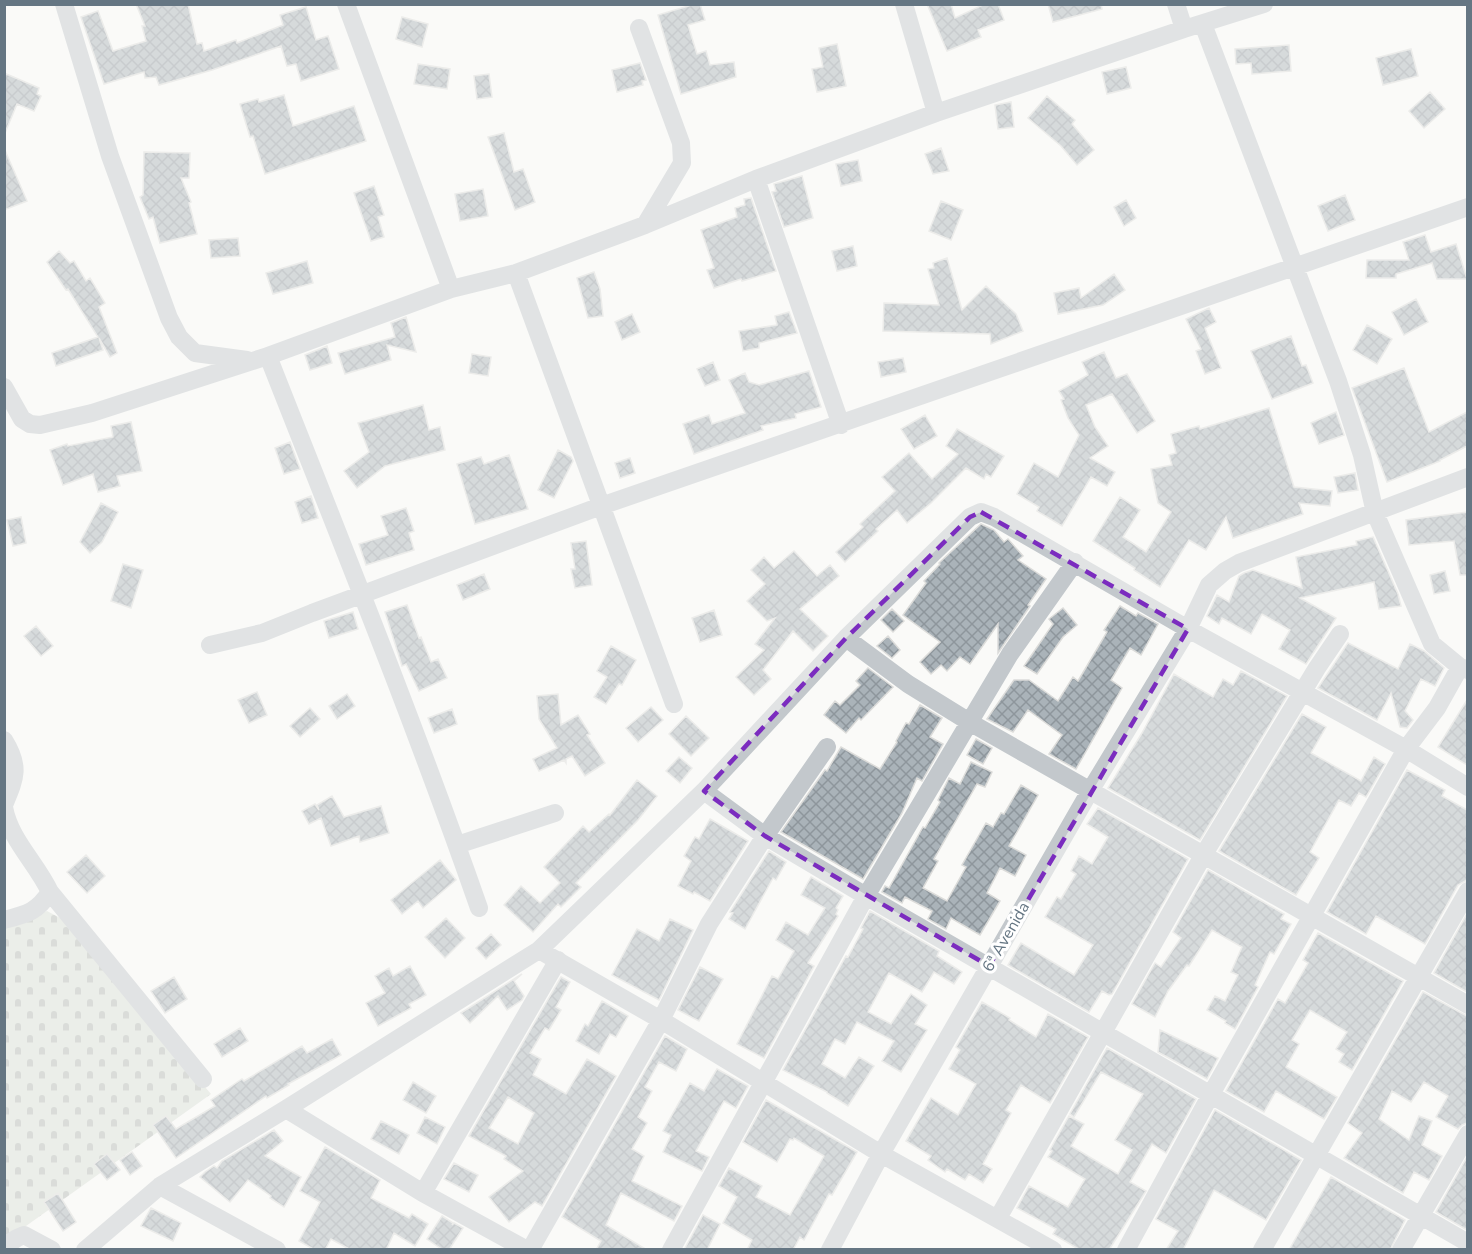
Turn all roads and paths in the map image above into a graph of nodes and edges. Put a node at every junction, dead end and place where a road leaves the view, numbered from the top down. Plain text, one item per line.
1 (64, 4) edge
2 (346, 4) edge
3 (904, 4) edge
4 (1176, 4) edge
5 (1264, 4) edge
6 (1203, 24) junction
7 (639, 28) dead end
8 (1184, 29) junction
9 (936, 113) junction
10 (756, 180) junction
11 (1467, 207) edge
12 (645, 225) junction
13 (1296, 267) junction
14 (516, 273) junction
15 (451, 289) junction
16 (260, 358) junction
17 (4, 387) edge
18 (841, 425) junction
19 (1467, 477) edge
20 (601, 506) junction
21 (1375, 513) junction
22 (1075, 562) junction
23 (363, 595) junction
24 (1188, 629) junction
25 (1340, 634) dead end
26 (846, 638) junction
27 (210, 645) dead end
28 (1464, 668) edge
29 (1301, 692) junction
30 (674, 705) dead end
31 (971, 723) junction
32 (4, 740) edge
33 (827, 747) dead end
34 (1406, 748) junction
35 (1467, 787) edge
36 (704, 791) junction
37 (1090, 791) junction
38 (4, 806) edge
39 (555, 813) dead end
40 (765, 836) junction
41 (457, 845) junction
42 (1204, 854) junction
43 (1467, 891) edge
44 (50, 892) junction
45 (866, 896) junction
46 (479, 908) dead end
47 (1311, 915) junction
48 (4, 920) edge
49 (539, 950) junction
50 (558, 960) junction
51 (989, 966) junction
52 (1417, 976) junction
53 (1467, 1005) edge
54 (661, 1020) junction
55 (1102, 1033) junction
56 (203, 1079) dead end
57 (763, 1083) junction
58 (1210, 1096) junction
59 (286, 1109) junction
60 (1467, 1134) edge
61 (881, 1154) junction
62 (1316, 1157) junction
63 (160, 1186) junction
64 (423, 1193) junction
65 (1419, 1216) junction
66 (998, 1218) junction
67 (1467, 1243) edge
68 (4, 1247) edge
69 (52, 1250) edge
70 (85, 1250) edge
71 (278, 1250) edge
72 (529, 1250) edge
73 (671, 1250) edge
74 (830, 1250) edge
75 (1053, 1250) edge
76 (1126, 1250) edge
77 (1262, 1250) edge
78 (1401, 1250) edge

1 - 16 street
2 - 15 street
3 - 9 street
4 - 8 street
5 - 6 street
6 - 8 street
6 - 13 street
7 - 12 street
8 - 9 street
9 - 10 street
10 - 12 street
10 - 18 street
11 - 13 street
12 - 14 street
13 - 18 street
13 - 21 street
14 - 15 street
14 - 20 street
15 - 16 street
16 - 17 street
16 - 23 street
18 - 20 street
19 - 21 street, 6ª Avenida
20 - 23 street
20 - 30 street
21 - 24 street, 6ª Avenida
21 - 28 street
22 - 24 street
22 - 26 street
22 - 31 street
23 - 27 street
23 - 41 street
24 - 29 street
24 - 37 street, 6ª Avenida
25 - 29 street
26 - 31 street
26 - 36 street
28 - 34 street
29 - 34 street
29 - 42 street
31 - 37 street
31 - 45 street
32 - 38 street
33 - 40 street
34 - 35 street
34 - 47 street
36 - 40 street
36 - 49 street
37 - 42 street
37 - 51 street, 6ª Avenida
38 - 44 street
39 - 41 street
40 - 45 street
40 - 54 street
41 - 46 street
42 - 47 street
42 - 55 street
43 - 52 street
44 - 48 street
44 - 56 street
45 - 51 street
45 - 57 street
47 - 52 street
47 - 58 street
49 - 50 street
49 - 59 street
50 - 54 street
50 - 64 street
51 - 55 street
51 - 61 street, 6ª Avenida
52 - 53 street
52 - 62 street
54 - 57 street
54 - 72 street
55 - 58 street
55 - 66 street
57 - 61 street
57 - 73 street
58 - 62 street
58 - 76 street
59 - 63 street
59 - 64 street
60 - 65 street
61 - 66 street
61 - 74 street, 6ª Avenida
62 - 65 street
62 - 77 street
63 - 70 street
63 - 71 street
64 - 72 street
65 - 67 street
65 - 78 street
66 - 75 street
68 - 69 street

